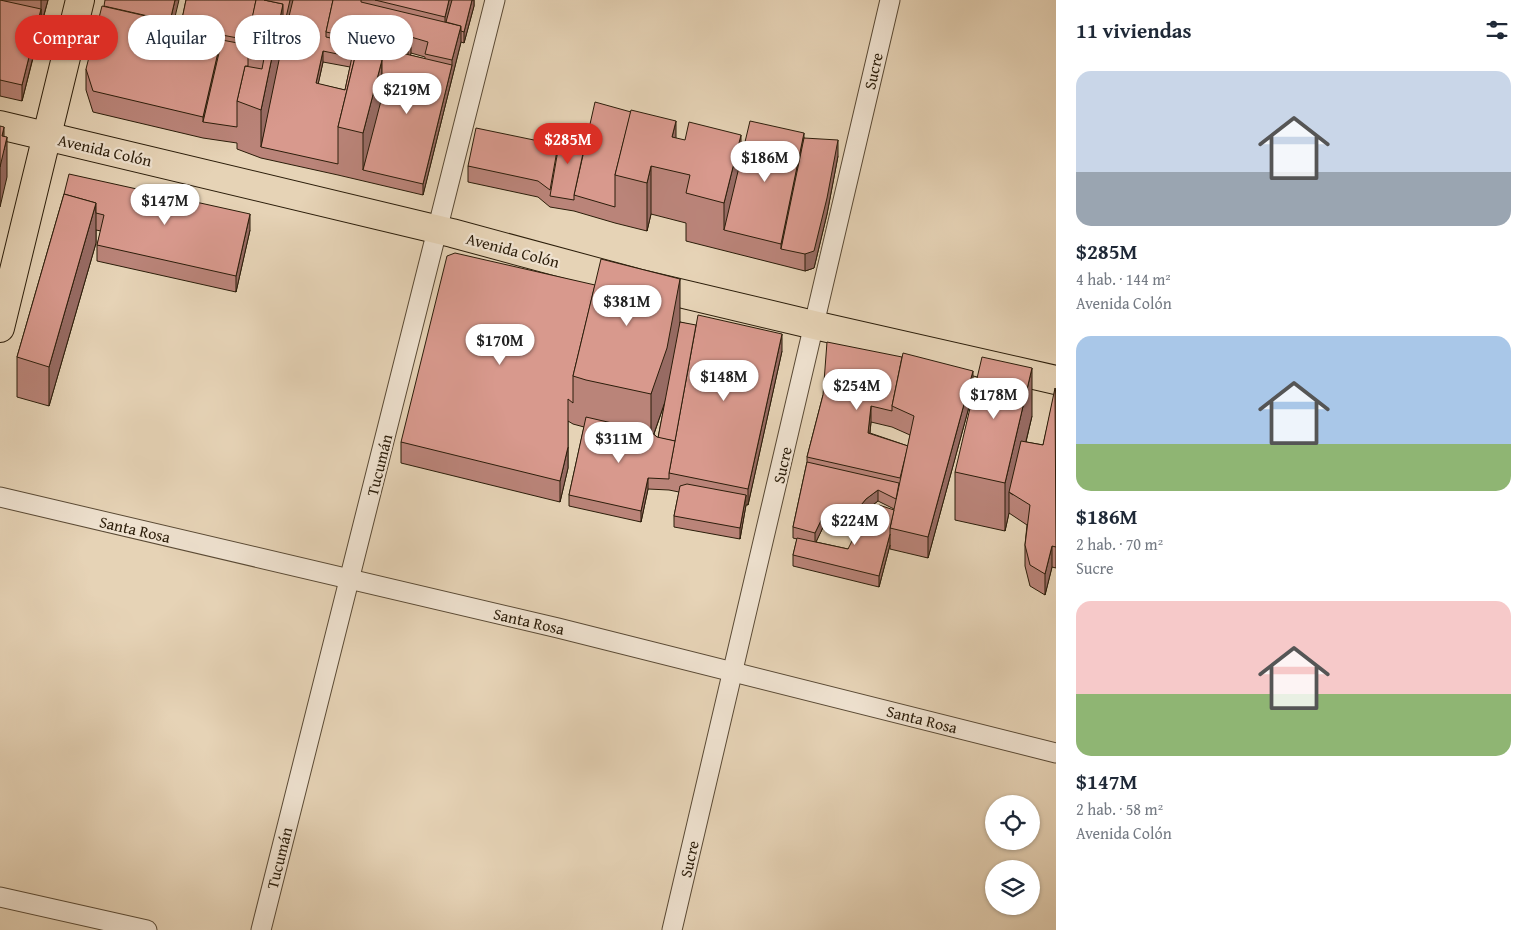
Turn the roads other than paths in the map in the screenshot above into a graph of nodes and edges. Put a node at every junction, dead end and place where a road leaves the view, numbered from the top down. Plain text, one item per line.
1 (80, 0) edge
2 (496, 0) edge
3 (890, 0) edge
4 (0, 125) edge
5 (46, 136) junction
6 (438, 230) junction
7 (814, 325) junction
8 (0, 328) edge
9 (1056, 380) edge
10 (0, 497) edge
11 (350, 580) junction
12 (734, 671) junction
13 (1056, 753) edge
14 (0, 897) edge
15 (147, 930) edge
16 (261, 930) edge
17 (672, 930) edge

1 - 5 main road
2 - 6 street, Tucumán
3 - 7 street, Sucre
4 - 5 main road, Avenida Colón
5 - 6 main road, Avenida Colón
5 - 8 main road
6 - 7 main road, Avenida Colón
6 - 11 street, Tucumán
7 - 9 main road, Avenida Colón
7 - 12 street, Sucre
10 - 11 street, Santa Rosa
11 - 12 street, Santa Rosa
11 - 16 street, Tucumán
12 - 13 street, Santa Rosa
12 - 17 street, Sucre
14 - 15 street

